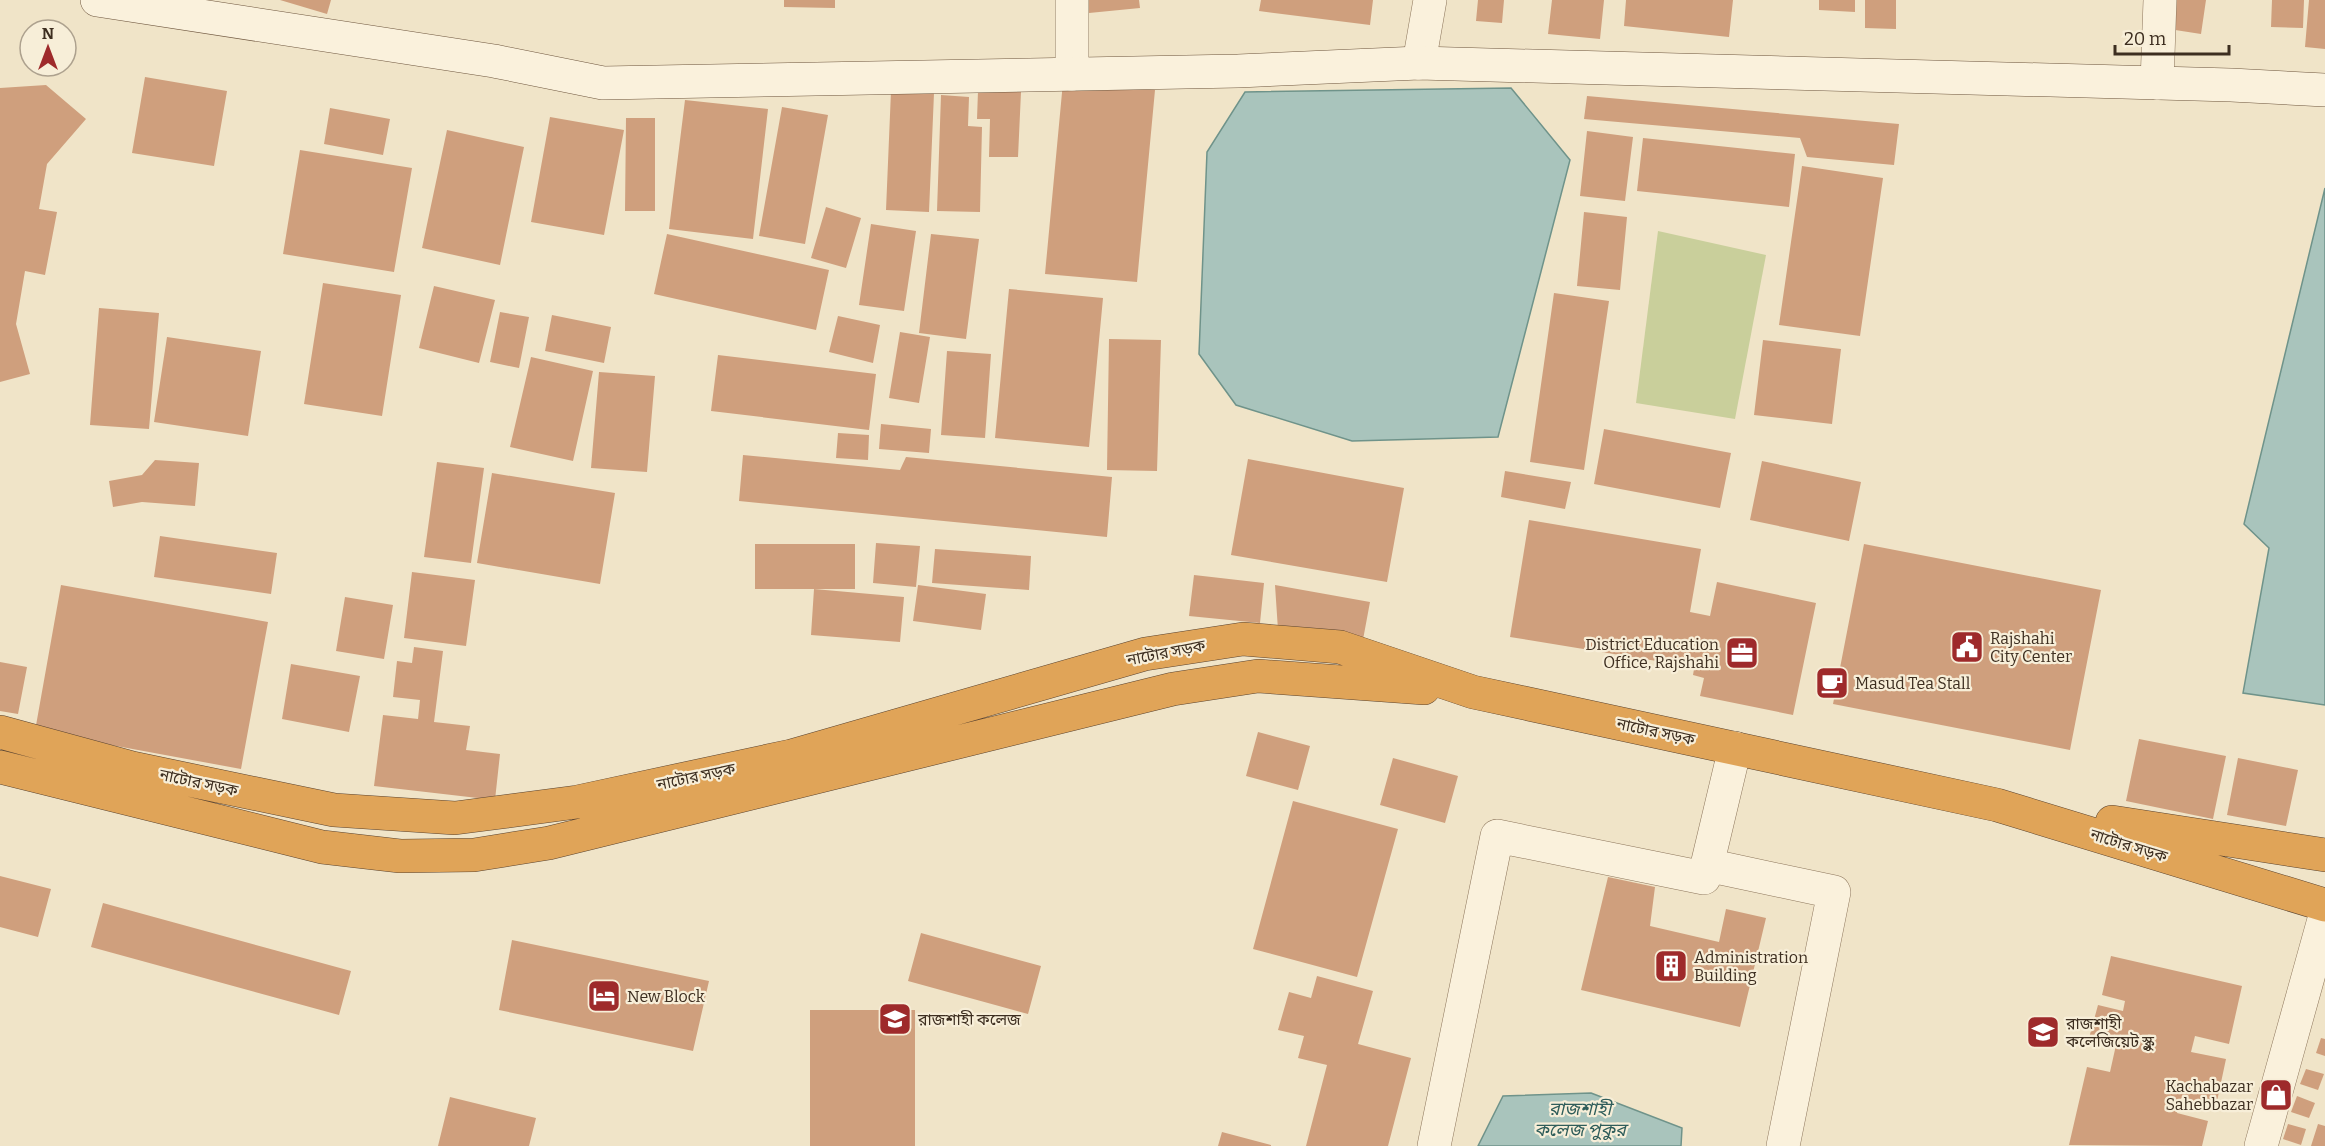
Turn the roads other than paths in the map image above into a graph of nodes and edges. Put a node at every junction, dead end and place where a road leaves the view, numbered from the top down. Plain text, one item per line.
1 (98, 0) edge
2 (1072, 0) edge
3 (1430, 0) edge
4 (2160, 0) edge
5 (1419, 63) junction
6 (1072, 74) junction
7 (2157, 83) junction
8 (2325, 90) edge
9 (1473, 692) junction
10 (0, 732) edge
11 (1735, 748) junction
12 (0, 767) edge
13 (1997, 805) junction
14 (2325, 855) edge
15 (1707, 865) junction
16 (2325, 905) edge
17 (2325, 916) edge
18 (1434, 1146) edge
19 (1783, 1146) edge
20 (2261, 1146) edge

1 - 6 main road
2 - 6 main road
3 - 5 main road
4 - 7 main road
5 - 6 main road
5 - 7 main road
7 - 8 main road
9 - 10 highway, নাটোর সড়ক
9 - 11 highway, নাটোর সড়ক
9 - 12 highway
11 - 13 highway, নাটোর সড়ক
11 - 15 main road
13 - 14 highway
13 - 16 highway, নাটোর সড়ক
15 - 18 main road
15 - 19 main road
17 - 20 main road

